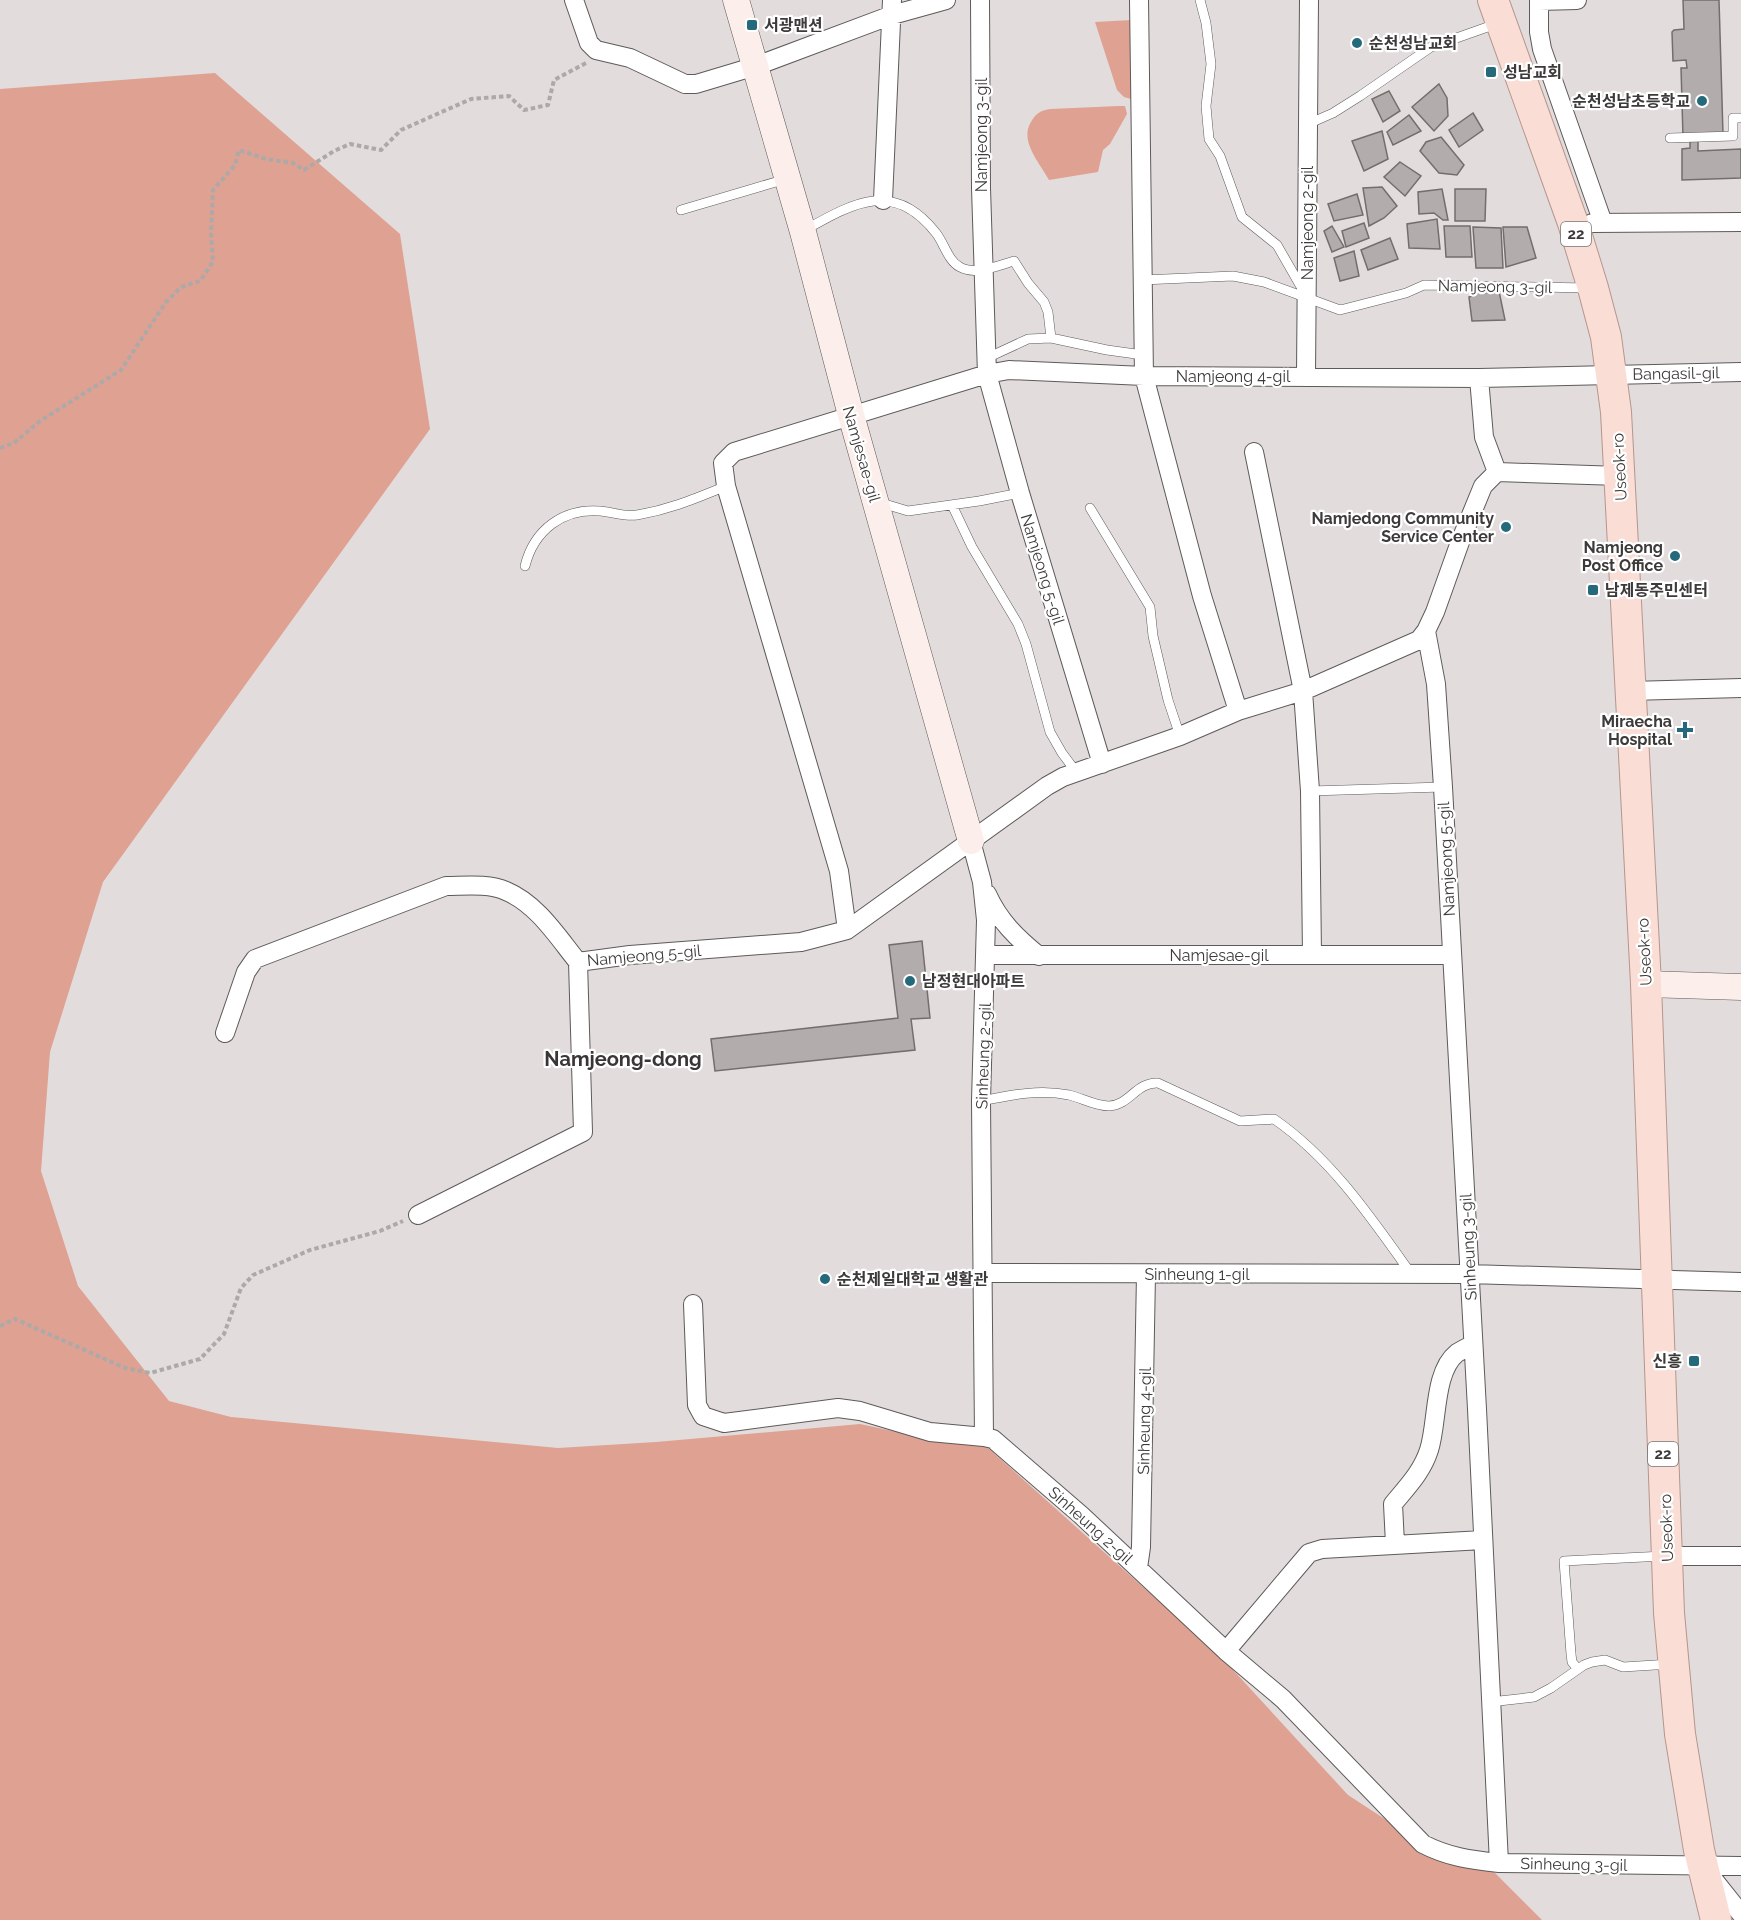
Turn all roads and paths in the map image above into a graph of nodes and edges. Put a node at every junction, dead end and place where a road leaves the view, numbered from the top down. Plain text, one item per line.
1 (574, 0) edge
2 (736, 0) edge
3 (946, 0) edge
4 (980, 0) edge
5 (1139, 0) edge
6 (1200, 0) edge
7 (1309, 0) edge
8 (1539, 0) edge
9 (1577, 0) edge
10 (892, 7) edge
11 (1497, 11) edge
12 (607, 52) junction
13 (756, 66) junction
14 (1741, 118) edge
15 (1308, 124) junction
16 (1670, 138) dead end
17 (788, 179) junction
18 (882, 200) junction
19 (681, 210) dead end
20 (1741, 222) edge
21 (1573, 223) junction
22 (1603, 223) junction
23 (803, 232) junction
24 (985, 269) junction
25 (1142, 280) junction
26 (1593, 288) junction
27 (1306, 297) junction
28 (1051, 338) junction
29 (1143, 355) junction
30 (987, 366) junction
31 (1741, 372) edge
32 (1612, 374) junction
33 (1144, 376) junction
34 (1306, 376) junction
35 (1479, 378) junction
36 (851, 415) junction
37 (0, 448) edge
38 (1254, 452) dead end
39 (1497, 472) junction
40 (1620, 476) junction
41 (726, 486) junction
42 (1020, 493) junction
43 (876, 501) junction
44 (952, 505) junction
45 (1089, 508) dead end
46 (525, 566) dead end
47 (1426, 631) junction
48 (1741, 688) edge
49 (1303, 691) junction
50 (1630, 691) junction
51 (1238, 711) junction
52 (1180, 736) junction
53 (1102, 764) junction
54 (1077, 772) junction
55 (1443, 787) junction
56 (1311, 791) junction
57 (971, 841) junction
58 (983, 885) junction
59 (847, 930) junction
60 (986, 955) junction
61 (1312, 955) junction
62 (1451, 955) junction
63 (1040, 956) junction
64 (578, 962) junction
65 (1646, 984) junction
66 (1741, 987) edge
67 (225, 1033) dead end
68 (981, 1101) junction
69 (418, 1215) joint
70 (981, 1273) junction
71 (1146, 1274) junction
72 (1469, 1274) junction
73 (1412, 1275) junction
74 (1656, 1279) junction
75 (1741, 1282) edge
76 (693, 1304) dead end
77 (0, 1326) edge
78 (1473, 1344) junction
79 (984, 1437) junction
80 (1483, 1540) junction
81 (1395, 1544) junction
82 (1667, 1556) junction
83 (1741, 1556) edge
84 (1138, 1568) junction
85 (1227, 1652) junction
86 (1673, 1664) junction
87 (1578, 1669) junction
88 (1490, 1702) junction
89 (1499, 1863) junction
90 (1703, 1866) junction
91 (1741, 1866) edge
92 (1741, 1914) edge
93 (1716, 1920) edge

1 - 12 street
2 - 13 street, Namjesae-gil
3 - 10 street
4 - 24 street, Namjeong 3-gil
5 - 25 street
6 - 27 lane, Namjeong 2-gil
7 - 15 street, Namjeong 2-gil
8 - 9 street
8 - 22 street
10 - 13 street
10 - 18 street
11 - 15 lane
11 - 21 main road, Useok-ro / 22
12 - 13 street
12 - 37 path
13 - 17 street, Namjesae-gil
14 - 16 lane
15 - 27 street, Namjeong 2-gil
17 - 19 lane
17 - 23 street, Namjesae-gil
18 - 23 lane
18 - 24 lane
20 - 22 street
21 - 22 street
21 - 26 main road, Useok-ro / 22
23 - 36 street, Namjesae-gil
24 - 28 lane
24 - 30 street
25 - 27 lane, Namjeong 3-gil
25 - 29 street
26 - 27 lane, Namjeong 3-gil
26 - 32 main road, Useok-ro / 22
27 - 34 street
28 - 29 lane
28 - 30 lane
29 - 33 street
30 - 33 street, Namjeong 4-gil
30 - 36 street, Namjeong 4-gil
30 - 42 street, Namjeong 5-gil
31 - 32 street, Bangasil-gil
32 - 35 street, Namjeong 4-gil
32 - 40 main road, Useok-ro / 22
33 - 34 street, Namjeong 4-gil
33 - 51 street
34 - 35 street, Namjeong 4-gil
35 - 39 street
36 - 41 street, Namjeong 4-gil
36 - 43 street, Namjesae-gil
38 - 49 street
39 - 40 street
39 - 47 street
40 - 50 main road, Useok-ro / 22
41 - 46 lane
41 - 59 street
42 - 44 lane
42 - 53 street, Namjeong 5-gil
43 - 44 lane
43 - 57 street, Namjesae-gil
44 - 54 lane
45 - 52 lane
47 - 49 street, Namjeong 5-gil
47 - 55 street
48 - 50 street
49 - 51 street, Namjeong 5-gil
49 - 56 street
50 - 65 main road, Useok-ro / 22
51 - 52 street, Namjeong 5-gil
52 - 53 street, Namjeong 5-gil
53 - 54 street, Namjeong 5-gil
54 - 57 street, Namjeong 5-gil
55 - 56 lane, Namjeong 5-gil
55 - 62 street, Namjeong 5-gil
56 - 61 street
57 - 58 street, Sinheung 2-gil
57 - 59 street, Namjeong 5-gil
58 - 60 street, Sinheung 2-gil
58 - 63 street
59 - 64 street, Namjeong 5-gil
60 - 63 street, Namjesae-gil
60 - 68 street, Sinheung 2-gil
61 - 62 street, Namjesae-gil
61 - 63 street, Namjesae-gil
62 - 72 street, Sinheung 3-gil
64 - 67 street
64 - 69 street, Namjeong 5-gil
65 - 66 street
65 - 74 main road, Useok-ro / 22
68 - 70 street, Sinheung 2-gil
68 - 73 lane
69 - 77 path
70 - 71 street, Sinheung 1-gil
70 - 79 street, Sinheung 2-gil
71 - 73 street, Sinheung 1-gil
71 - 84 street, Sinheung 4-gil
72 - 73 street, Sinheung 1-gil
72 - 74 street, Sinheung 1-gil
72 - 78 street, Sinheung 3-gil
74 - 75 street, Sinheung 1-gil
74 - 82 main road, Useok-ro / 22
76 - 79 street, Sinheung 2-gil
78 - 80 street, Sinheung 3-gil
78 - 81 street
79 - 84 street, Sinheung 2-gil
80 - 81 street
80 - 88 street, Sinheung 3-gil
81 - 85 street
82 - 83 street
82 - 86 main road, Useok-ro / 22
82 - 87 lane
84 - 85 street, Sinheung 2-gil
85 - 89 street, Sinheung 2-gil
86 - 87 lane
86 - 90 main road, Useok-ro / 22
87 - 88 lane
88 - 89 street, Sinheung 3-gil
89 - 90 street, Sinheung 3-gil
90 - 91 street, Sinheung 3-gil
90 - 92 street
90 - 93 main road, Useok-ro / 22

